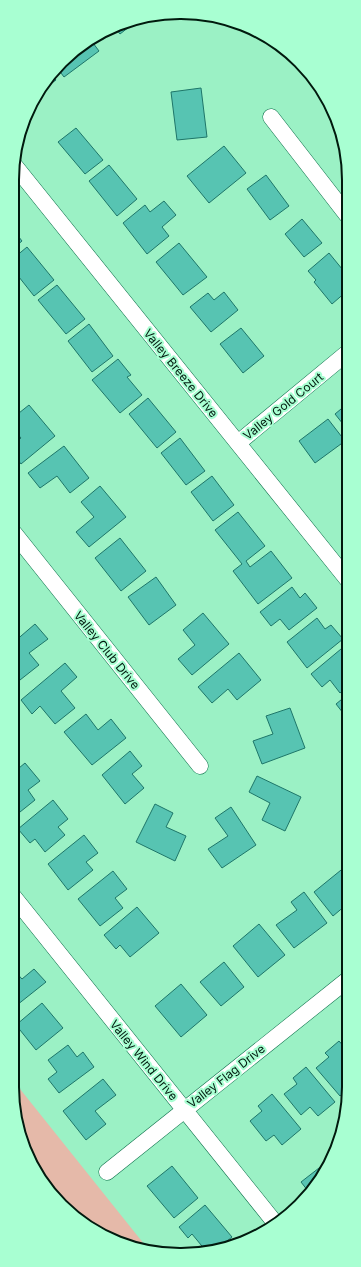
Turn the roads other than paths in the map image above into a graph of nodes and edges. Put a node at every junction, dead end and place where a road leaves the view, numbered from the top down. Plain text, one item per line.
1 (271, 117) dead end
2 (19, 171) edge
3 (342, 207) edge
4 (342, 357) edge
5 (238, 443) junction
6 (19, 539) edge
7 (342, 573) edge
8 (200, 766) dead end
9 (19, 904) edge
10 (342, 984) edge
11 (184, 1110) junction
12 (107, 1172) dead end
13 (272, 1219) edge

1 - 3 street
2 - 5 street, Valley Breeze Drive
4 - 5 street, Valley Gold Court
5 - 7 street, Valley Breeze Drive
6 - 8 street, Valley Club Drive
9 - 11 street, Valley Wind Drive
10 - 11 street, Valley Flag Drive
11 - 12 street, Valley Flag Drive
11 - 13 street, Valley Wind Drive

